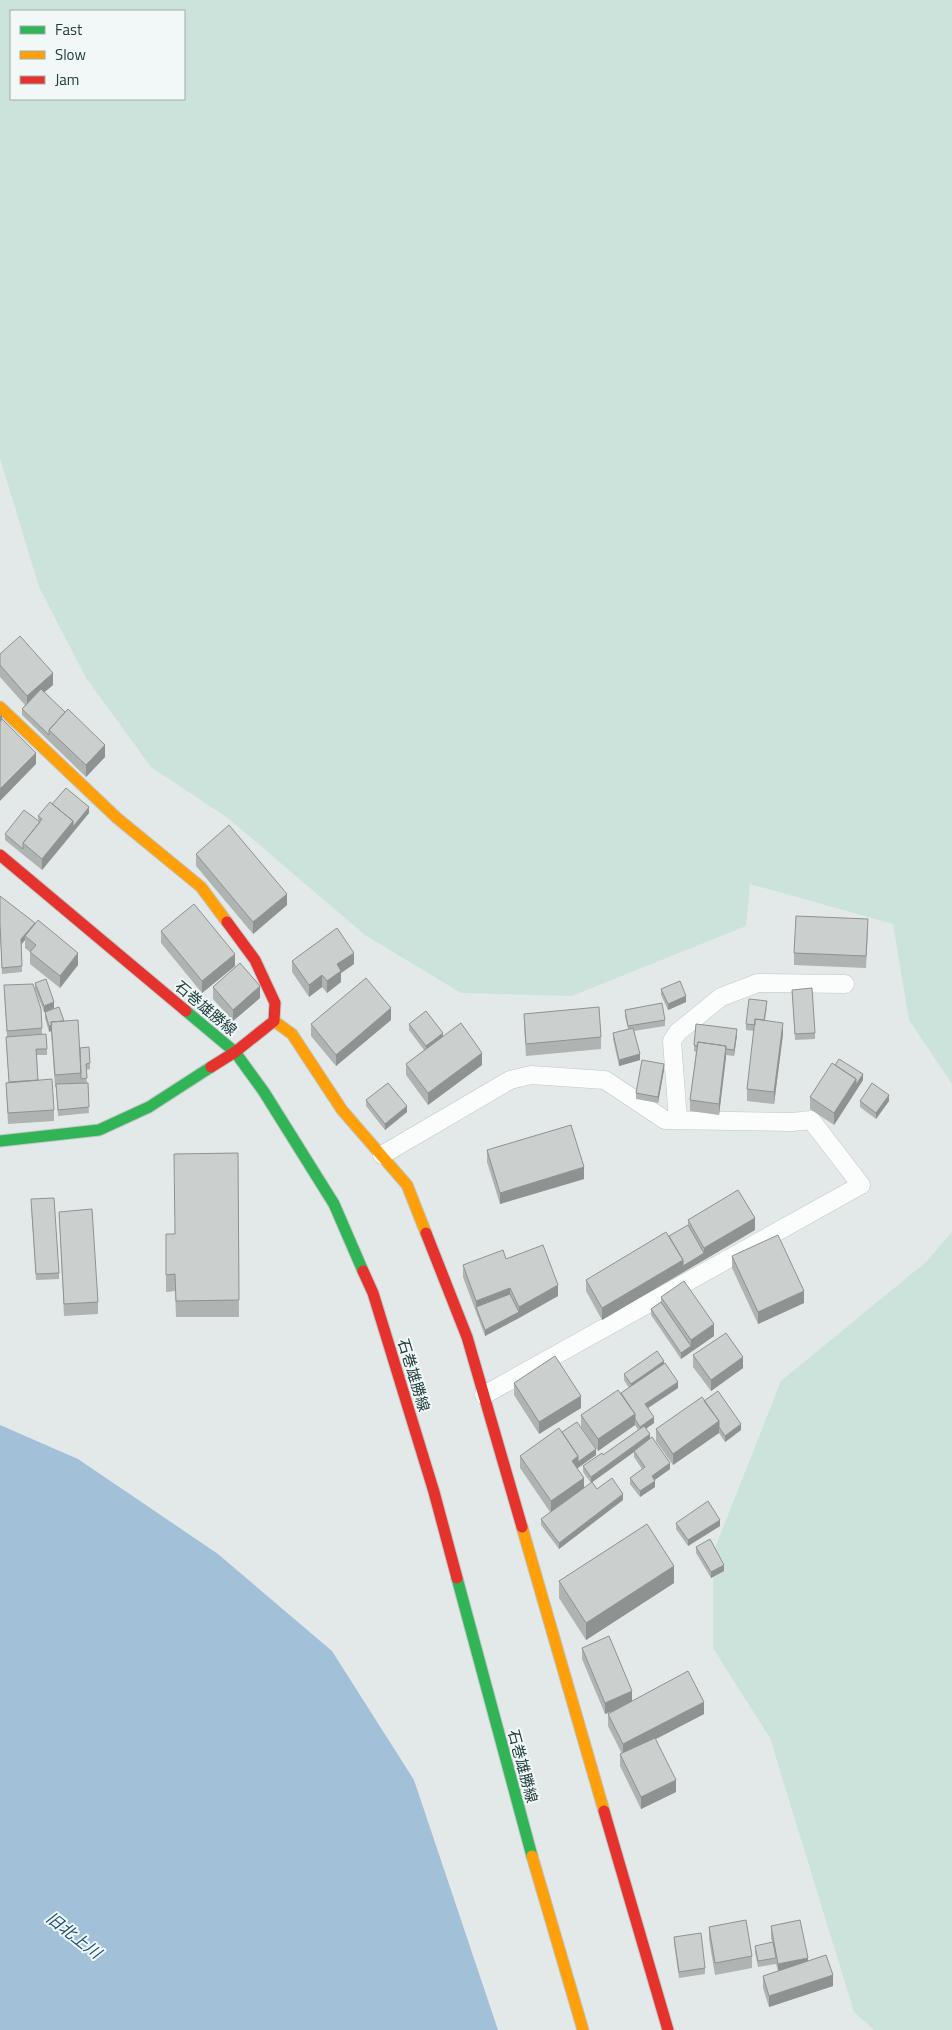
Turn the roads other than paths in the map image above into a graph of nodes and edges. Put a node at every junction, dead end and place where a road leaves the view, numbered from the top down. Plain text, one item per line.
1 (0, 707) edge
2 (0, 855) edge
3 (845, 984) dead end
4 (274, 1021) junction
5 (235, 1052) junction
6 (678, 1120) junction
7 (0, 1141) edge
8 (382, 1155) junction
9 (484, 1395) junction
10 (583, 2030) edge
11 (668, 2030) edge

1 - 4 street
2 - 5 street, 石巻雄勝線
3 - 6 lane
4 - 5 street
4 - 8 street
5 - 7 street
5 - 10 street, 石巻雄勝線
6 - 8 lane
6 - 9 lane
8 - 9 street
9 - 11 street

